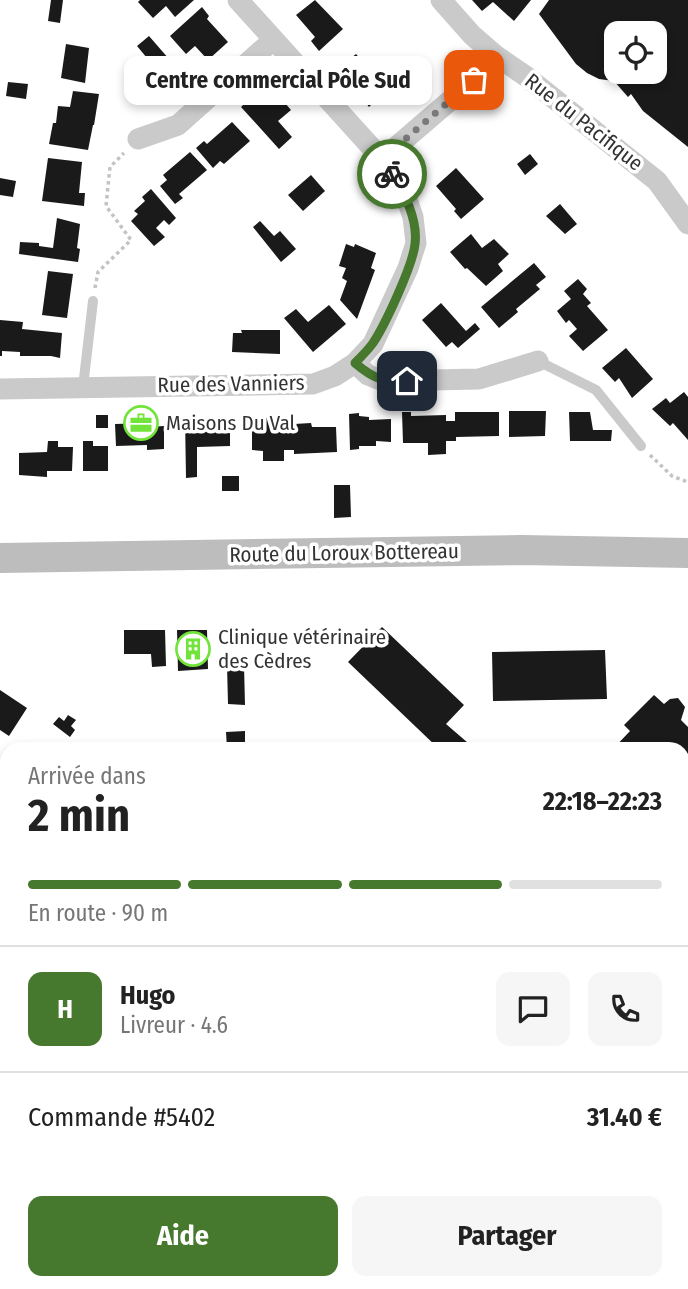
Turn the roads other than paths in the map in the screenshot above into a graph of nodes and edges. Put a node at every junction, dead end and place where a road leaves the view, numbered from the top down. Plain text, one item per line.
1 (238, 0) edge
2 (442, 0) edge
3 (274, 40) junction
4 (495, 55) junction
5 (138, 139) road end
6 (382, 159) junction
7 (688, 224) edge
8 (93, 301) dead end
9 (538, 361) joint
10 (355, 363) junction
11 (83, 387) junction
12 (0, 389) edge
13 (641, 446) road end
14 (688, 553) edge
15 (0, 558) edge

1 - 3 street, Rue des Vanniers
2 - 4 street, Rue du Pacifique
3 - 5 street
3 - 6 street, Rue des Vanniers
4 - 6 street
4 - 7 street, Rue du Pacifique
6 - 10 street, Rue des Vanniers
8 - 11 lane
9 - 10 street
9 - 13 lane
10 - 11 street, Rue des Vanniers
11 - 12 street, Rue des Vanniers
14 - 15 main road, Route du Loroux Bottereau

